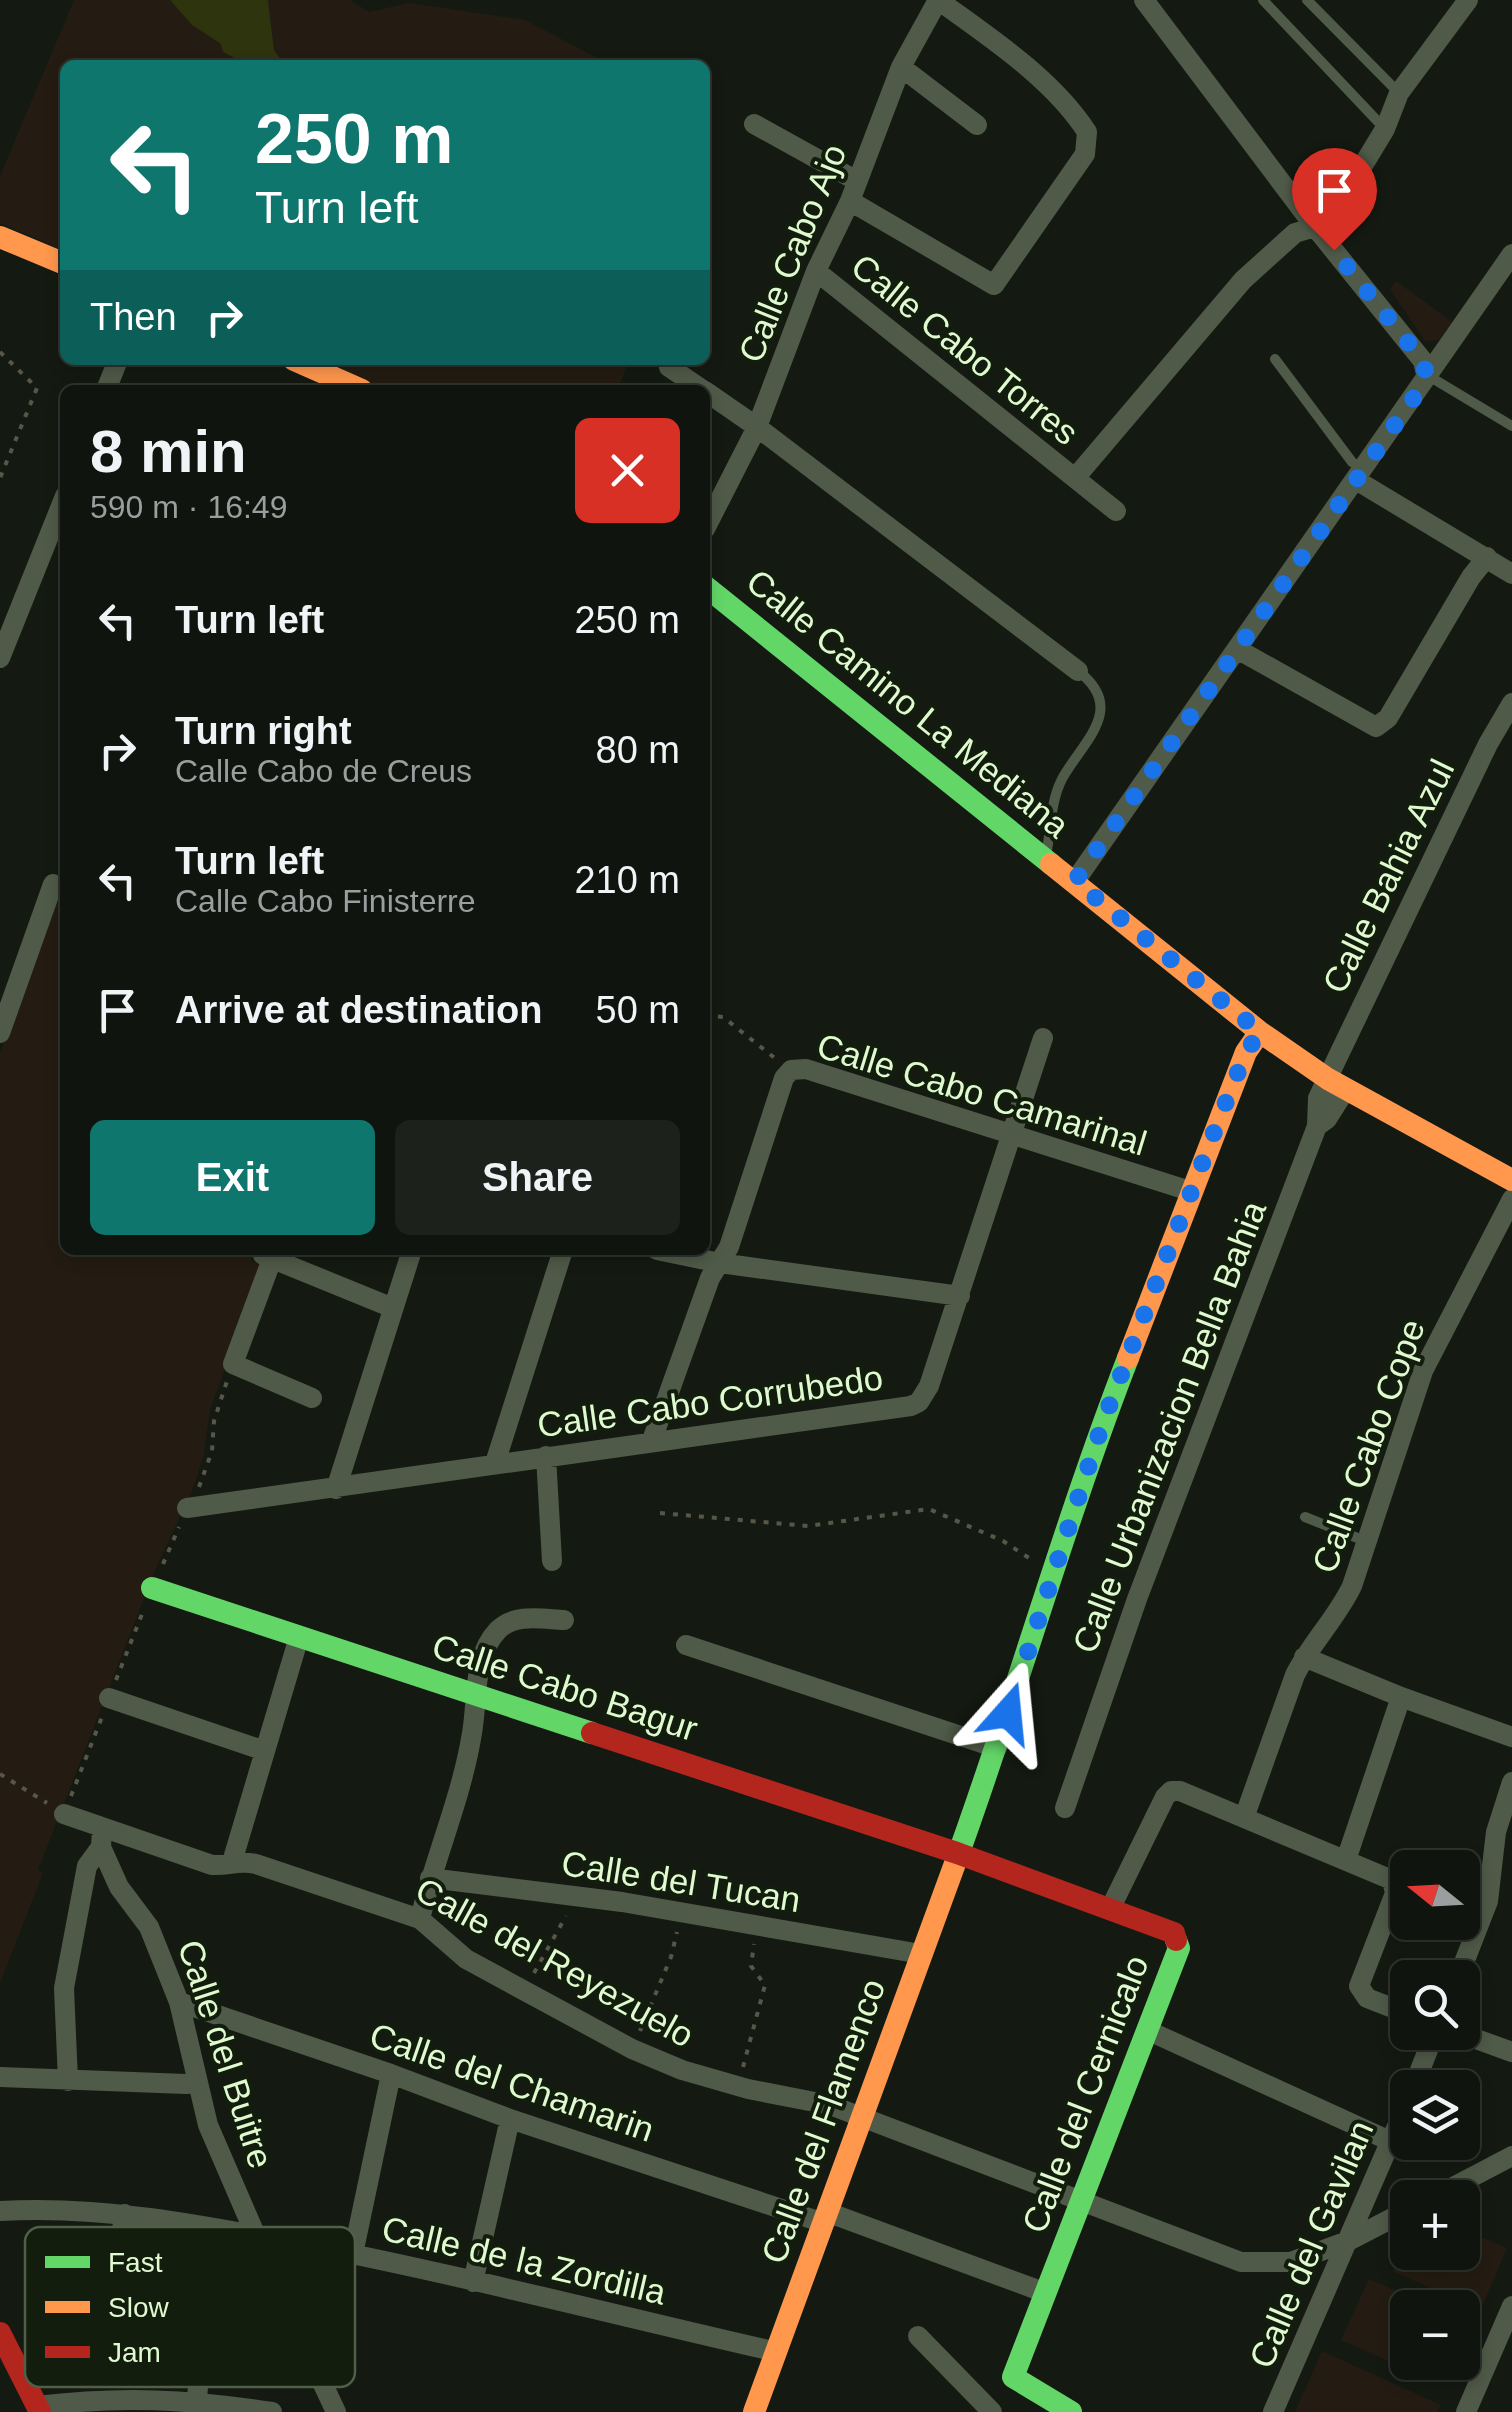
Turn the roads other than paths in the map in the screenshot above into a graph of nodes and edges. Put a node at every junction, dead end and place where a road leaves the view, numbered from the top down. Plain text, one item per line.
1 (938, 0) edge
2 (1144, 0) edge
3 (1263, 0) edge
4 (1308, 0) edge
5 (1468, 0) edge
6 (901, 67) junction
7 (1399, 93) junction
8 (754, 124) dead end
9 (977, 126) dead end
10 (1385, 129) junction
11 (854, 191) junction
12 (1316, 227) junction
13 (0, 237) edge
14 (1512, 254) edge
15 (60, 262) edge
16 (816, 271) junction
17 (1275, 359) dead end
18 (305, 365) edge
19 (670, 367) dead end
20 (1426, 374) junction
21 (351, 385) edge
22 (696, 385) edge
23 (710, 395) edge
24 (1512, 426) edge
25 (757, 427) junction
26 (1360, 474) junction
27 (1074, 478) junction
28 (60, 508) edge
29 (1116, 511) dead end
30 (710, 519) edge
31 (1487, 557) junction
32 (1512, 574) edge
33 (710, 590) edge
34 (1238, 650) junction
35 (0, 658) edge
36 (1078, 670) joint
37 (1512, 703) edge
38 (1046, 857) junction
39 (1075, 881) junction
40 (53, 884) dead end
41 (1260, 1032) junction
42 (0, 1033) edge
43 (1043, 1038) dead end
44 (1336, 1084) junction
45 (1012, 1136) junction
46 (1509, 1170) edge
47 (1190, 1191) junction
48 (1512, 1199) edge
49 (265, 1255) edge
50 (267, 1255) edge
51 (410, 1255) edge
52 (561, 1255) edge
53 (681, 1255) edge
54 (720, 1263) junction
55 (960, 1296) junction
56 (393, 1308) junction
57 (312, 1398) dead end
58 (652, 1440) junction
59 (546, 1456) junction
60 (495, 1463) junction
61 (336, 1489) junction
62 (187, 1508) dead end
63 (1304, 1517) dead end
64 (1366, 1542) junction
65 (552, 1561) dead end
66 (152, 1588) dead end
67 (564, 1620) dead end
68 (299, 1637) junction
69 (686, 1644) dead end
70 (1304, 1657) junction
71 (475, 1695) junction
72 (109, 1698) dead end
73 (1400, 1698) junction
74 (1512, 1736) edge
75 (996, 1748) junction
76 (265, 1750) junction
77 (1512, 1782) edge
78 (1065, 1808) dead end
79 (64, 1814) road end
80 (1244, 1818) junction
81 (1504, 1834) edge
82 (102, 1838) junction
83 (957, 1853) junction
84 (1346, 1860) junction
85 (232, 1862) junction
86 (430, 1878) junction
87 (1111, 1907) junction
88 (420, 1919) junction
89 (920, 1954) junction
90 (1465, 1960) edge
91 (178, 2002) junction
92 (1390, 2007) edge
93 (1149, 2031) junction
94 (1480, 2040) edge
95 (1512, 2052) edge
96 (391, 2074) junction
97 (0, 2076) edge
98 (68, 2081) junction
99 (198, 2081) junction
100 (863, 2117) junction
101 (510, 2119) junction
102 (1390, 2141) joint
103 (1512, 2156) edge
104 (1466, 2180) edge
105 (1080, 2200) junction
106 (0, 2211) edge
107 (126, 2214) junction
108 (826, 2218) junction
109 (1390, 2219) edge
110 (123, 2227) edge
111 (206, 2227) edge
112 (253, 2227) edge
113 (1348, 2241) junction
114 (355, 2245) edge
115 (355, 2254) edge
116 (473, 2282) junction
117 (1046, 2293) junction
118 (1512, 2306) edge
119 (0, 2332) edge
120 (918, 2336) dead end
121 (778, 2352) junction
122 (1014, 2376) junction
123 (25, 2383) edge
124 (198, 2387) edge
125 (324, 2387) edge
126 (197, 2400) junction
127 (38, 2409) edge
128 (272, 2412) edge
129 (336, 2412) edge
130 (754, 2412) edge
131 (995, 2412) edge
132 (1071, 2412) edge
133 (1273, 2412) edge
134 (1466, 2412) edge

1 - 6 street, Calle Cabo Ajo
1 - 11 street
2 - 12 street
3 - 10 lane
4 - 7 lane
5 - 7 street, Calle Cabo Torres
6 - 9 street
6 - 11 street, Calle Cabo Ajo
7 - 10 street, Calle Cabo Torres
8 - 11 street
10 - 12 street, Calle Cabo Torres
11 - 16 street, Calle Cabo Ajo
12 - 20 street
12 - 27 street, Calle Cabo Torres
13 - 15 street
14 - 20 street
16 - 25 street, Calle Cabo Ajo
16 - 27 street, Calle Cabo Torres
17 - 26 lane
18 - 21 street
19 - 22 street
20 - 24 lane
20 - 26 street
23 - 25 street
25 - 30 street, Calle Cabo Ajo
25 - 36 street
26 - 31 street
26 - 34 street
27 - 29 street, Calle Cabo Torres
28 - 35 street
31 - 32 street
31 - 34 street
33 - 38 street, Calle Camino La Mediana
34 - 39 street
36 - 38 lane
37 - 44 street, Calle Bahia Azul
38 - 39 street, Calle Camino La Mediana
39 - 41 street, Calle Camino La Mediana
40 - 42 street
41 - 44 street, Calle Camino La Mediana
41 - 47 street, Calle del Flamenco
43 - 45 street, Calle Cabo Corrubedo
44 - 46 street, Calle Camino La Mediana
44 - 78 street, Calle Urbanizacion Bella Bahia
45 - 47 street, Calle Cabo Camarinal
45 - 54 street, Calle Cabo Camarinal
45 - 55 street, Calle Cabo Corrubedo
47 - 75 street, Calle del Flamenco
48 - 64 street, Calle Cabo Cope
49 - 57 street
50 - 56 street
51 - 56 street
52 - 60 street
53 - 54 street
54 - 55 street
54 - 58 street, Calle Cabo Camarinal
55 - 58 street, Calle Cabo Corrubedo
56 - 61 street
58 - 59 street, Calle Cabo Corrubedo
59 - 60 street, Calle Cabo Corrubedo
59 - 65 street
60 - 61 street, Calle Cabo Corrubedo
61 - 62 street, Calle Cabo Corrubedo
63 - 64 lane
64 - 70 street, Calle Cabo Cope
66 - 68 street, Calle Cabo Bagur
67 - 71 street
68 - 71 street, Calle Cabo Bagur
68 - 76 street
69 - 75 street
70 - 73 street
70 - 80 street, Calle Cabo Cope
71 - 83 street, Calle Cabo Bagur
71 - 86 street
72 - 76 street
73 - 74 street
73 - 84 street
75 - 83 street, Calle del Flamenco
76 - 85 street
77 - 81 street
79 - 82 street, Calle del Reyezuelo
80 - 84 street
80 - 87 street
81 - 90 street
82 - 85 street, Calle del Reyezuelo
82 - 91 street, Calle del Buitre
82 - 98 street
83 - 87 street, Calle del Cernicalo
83 - 89 street, Calle del Flamenco
84 - 92 street
85 - 88 street, Calle del Reyezuelo
86 - 88 street
86 - 89 street, Calle del Tucan
87 - 93 street, Calle del Cernicalo
88 - 100 street, Calle del Reyezuelo
89 - 100 street, Calle del Flamenco
91 - 96 street, Calle del Chamarin
91 - 99 street, Calle del Buitre
93 - 102 street
93 - 105 street, Calle del Cernicalo
94 - 95 street
96 - 101 street, Calle del Chamarin
96 - 114 street
97 - 98 street
98 - 99 street
99 - 112 street, Calle del Buitre
100 - 105 street, Calle del Reyezuelo
100 - 108 street, Calle del Flamenco
101 - 108 street, Calle del Chamarin
101 - 116 street
102 - 113 street, Calle del Gavilan
103 - 104 street
105 - 113 street, Calle del Reyezuelo
105 - 117 street, Calle del Cernicalo
106 - 107 street, Calle de la Zordilla
107 - 110 street
107 - 111 street, Calle de la Zordilla
108 - 117 street, Calle del Chamarin
108 - 121 street, Calle del Flamenco
109 - 113 street, Calle del Reyezuelo
113 - 133 street, Calle del Gavilan
115 - 116 street, Calle de la Zordilla
116 - 121 street, Calle de la Zordilla
117 - 122 street, Calle del Cernicalo
118 - 134 street
119 - 123 street
120 - 131 street
121 - 130 street, Calle del Flamenco
122 - 131 street
122 - 132 street
124 - 126 street
125 - 129 street, Calle del Buitre
126 - 127 street
126 - 128 street

